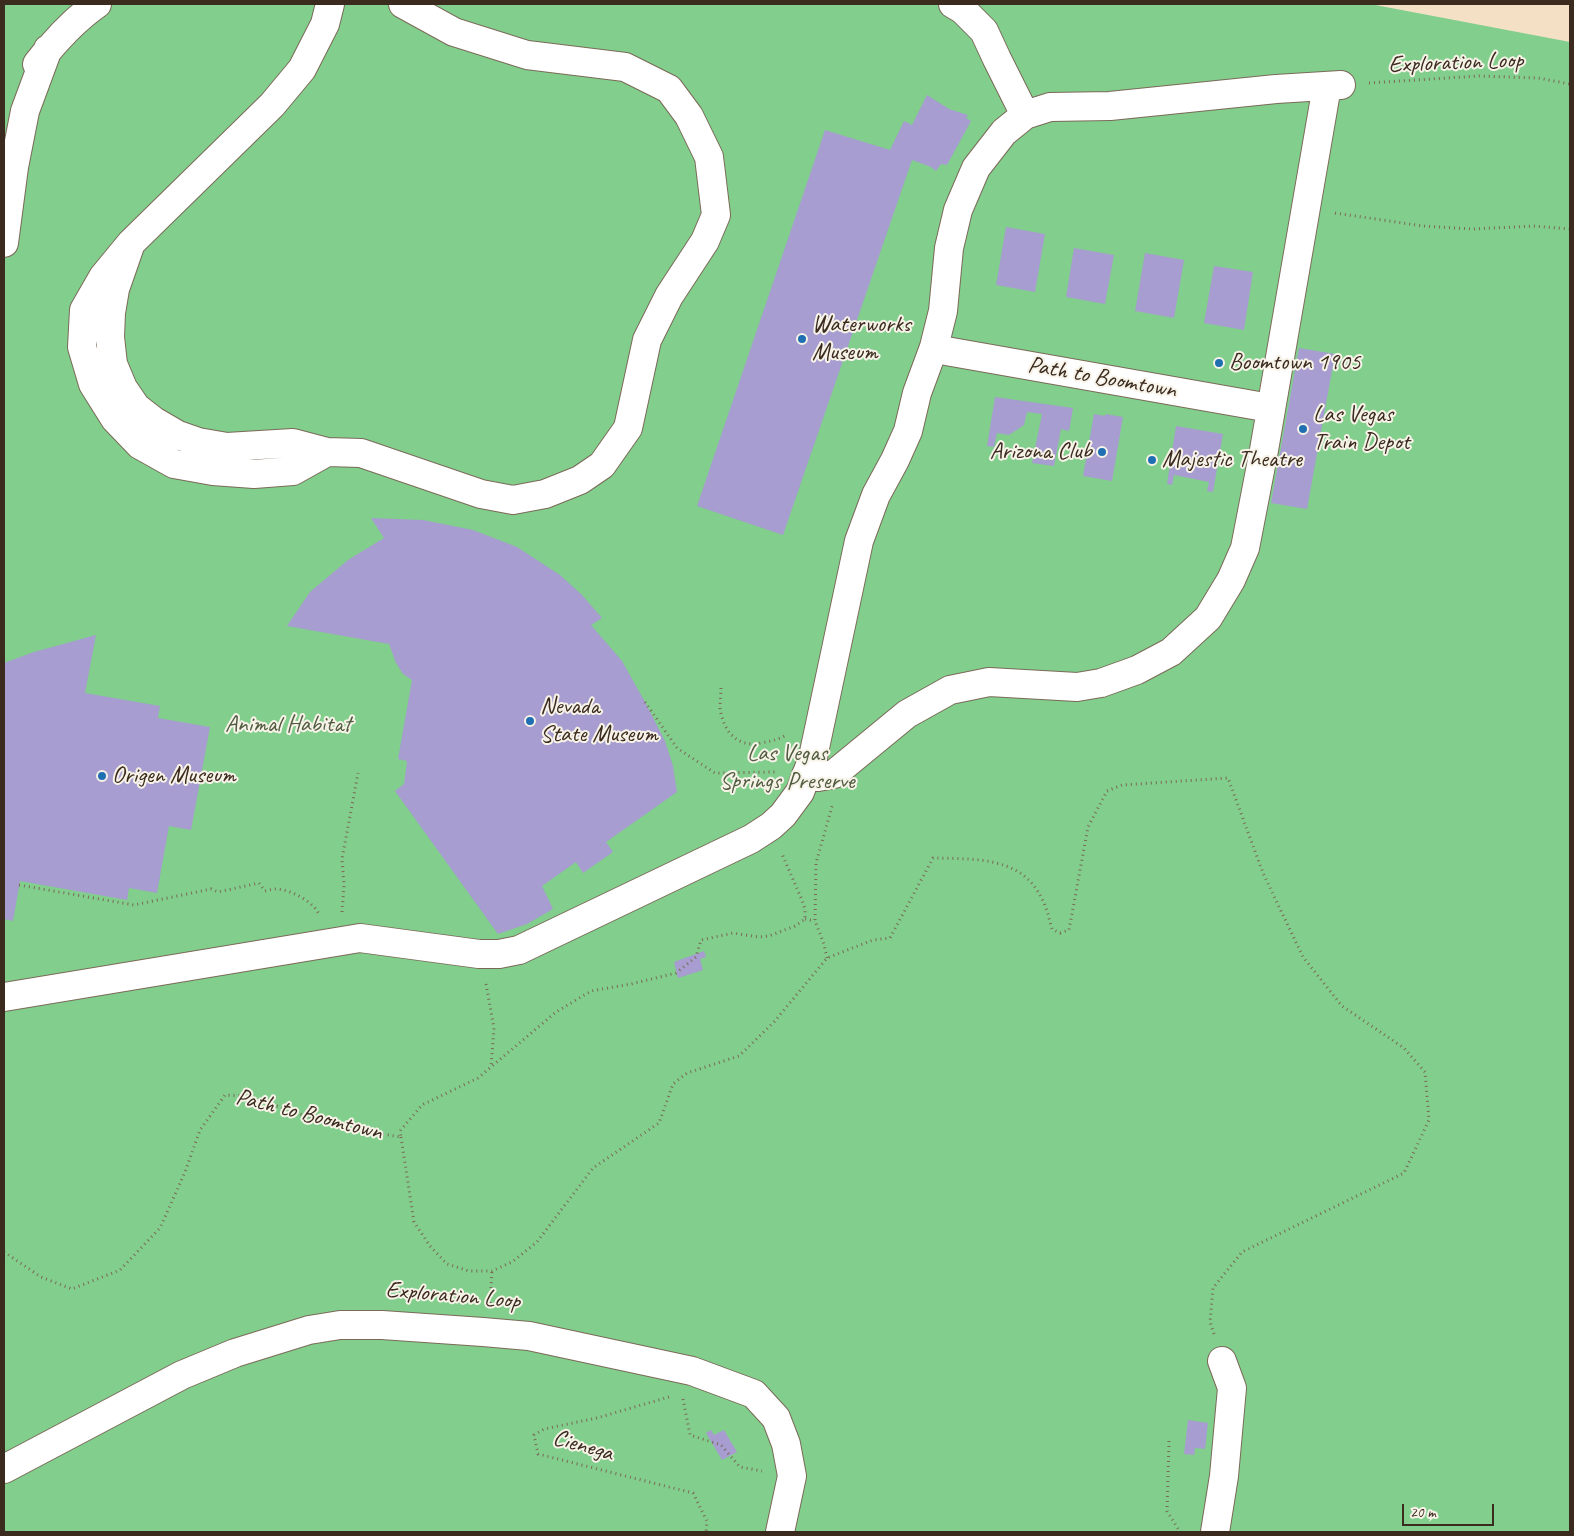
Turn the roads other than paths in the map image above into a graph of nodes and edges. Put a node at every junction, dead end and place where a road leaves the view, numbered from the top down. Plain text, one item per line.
1 (97, 4) edge
2 (330, 4) edge
3 (403, 4) edge
4 (953, 4) edge
5 (48, 49) junction
6 (1025, 114) junction
7 (4, 118) edge
8 (4, 243) edge
9 (934, 347) junction
10 (1270, 408) junction
11 (806, 776) junction
12 (4, 997) edge
13 (1222, 1361) road end
14 (4, 1469) edge
15 (780, 1532) edge
16 (1214, 1532) edge

1 - 5 street
2 - 3 street
4 - 6 street
5 - 7 street
5 - 8 street
6 - 9 street
6 - 10 street
9 - 10 street, Path to Boomtown
9 - 11 street
10 - 11 street
11 - 12 street
13 - 16 street
14 - 15 street

